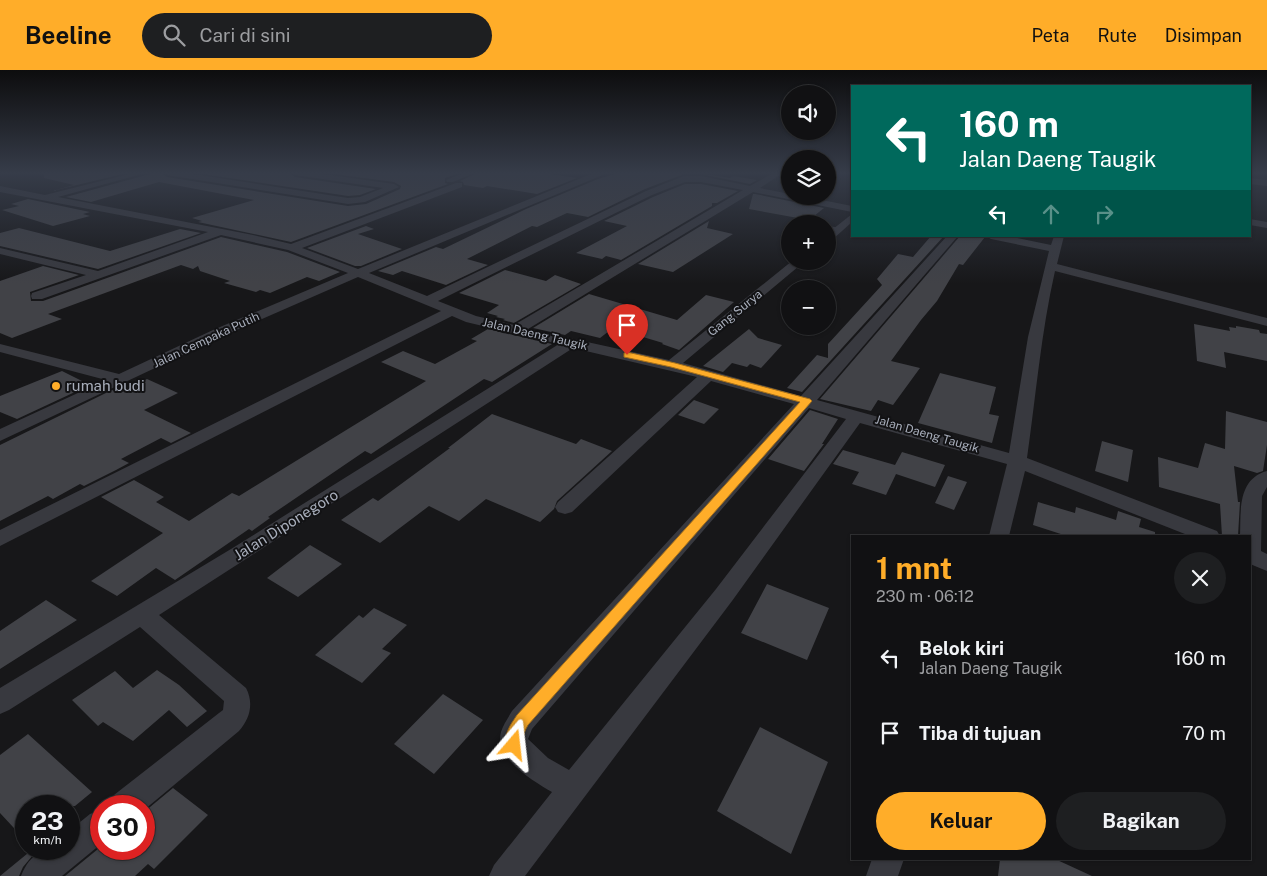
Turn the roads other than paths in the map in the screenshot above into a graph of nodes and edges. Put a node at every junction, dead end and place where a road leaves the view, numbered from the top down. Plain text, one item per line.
1 (105, 210) edge
2 (386, 210) edge
3 (509, 210) edge
4 (615, 210) edge
5 (719, 210) edge
6 (851, 219) edge
7 (1251, 222) edge
8 (1267, 225) edge
9 (836, 226) edge
10 (220, 232) junction
11 (951, 237) edge
12 (1000, 237) edge
13 (1057, 243) edge
14 (292, 248) junction
15 (0, 251) edge
16 (1050, 266) junction
17 (788, 270) edge
18 (358, 272) junction
19 (97, 274) junction
20 (37, 296) dead end
21 (428, 301) junction
22 (452, 311) junction
23 (1267, 322) edge
24 (517, 330) junction
25 (570, 343) junction
26 (0, 348) edge
27 (672, 365) junction
28 (708, 375) junction
29 (122, 379) junction
30 (807, 401) junction
31 (857, 415) junction
32 (0, 436) edge
33 (1018, 461) junction
34 (1267, 477) edge
35 (565, 507) dead end
36 (999, 535) edge
37 (1207, 535) edge
38 (1251, 535) edge
39 (0, 539) edge
40 (1251, 555) edge
41 (1267, 562) edge
42 (142, 615) junction
43 (0, 702) edge
44 (572, 788) junction
45 (139, 795) edge
46 (90, 834) edge
47 (888, 860) edge
48 (37, 876) edge
49 (505, 876) edge
50 (882, 876) edge

1 - 10 street, Jalan Daeng Taugik
2 - 14 street
3 - 18 street
4 - 21 street
5 - 24 street
6 - 9 street
7 - 8 street
10 - 14 street, Jalan Daeng Taugik
10 - 19 street
11 - 30 street
12 - 13 street
13 - 16 street
14 - 18 street, Jalan Daeng Taugik
15 - 19 street
16 - 23 street
16 - 33 street
17 - 27 street, Gang Surya
18 - 21 street, Jalan Daeng Taugik
18 - 29 street, Jalan Cempaka Putih
19 - 20 street
21 - 22 street, Jalan Daeng Taugik
22 - 24 street, Jalan Daeng Taugik
22 - 39 street
24 - 25 street, Jalan Daeng Taugik
25 - 27 street, Jalan Daeng Taugik
25 - 42 street, Jalan Diponegoro
26 - 29 street
27 - 28 street, Jalan Daeng Taugik
28 - 30 street, Jalan Daeng Taugik
28 - 35 street
29 - 32 street, Jalan Cempaka Putih
30 - 31 street, Jalan Daeng Taugik
30 - 44 street
31 - 33 street, Jalan Daeng Taugik
31 - 44 street
33 - 36 street
33 - 37 street, Jalan Daeng Taugik
34 - 38 street
40 - 41 street
42 - 43 street, Jalan Diponegoro
42 - 45 street
44 - 49 street
46 - 48 street
47 - 50 street

